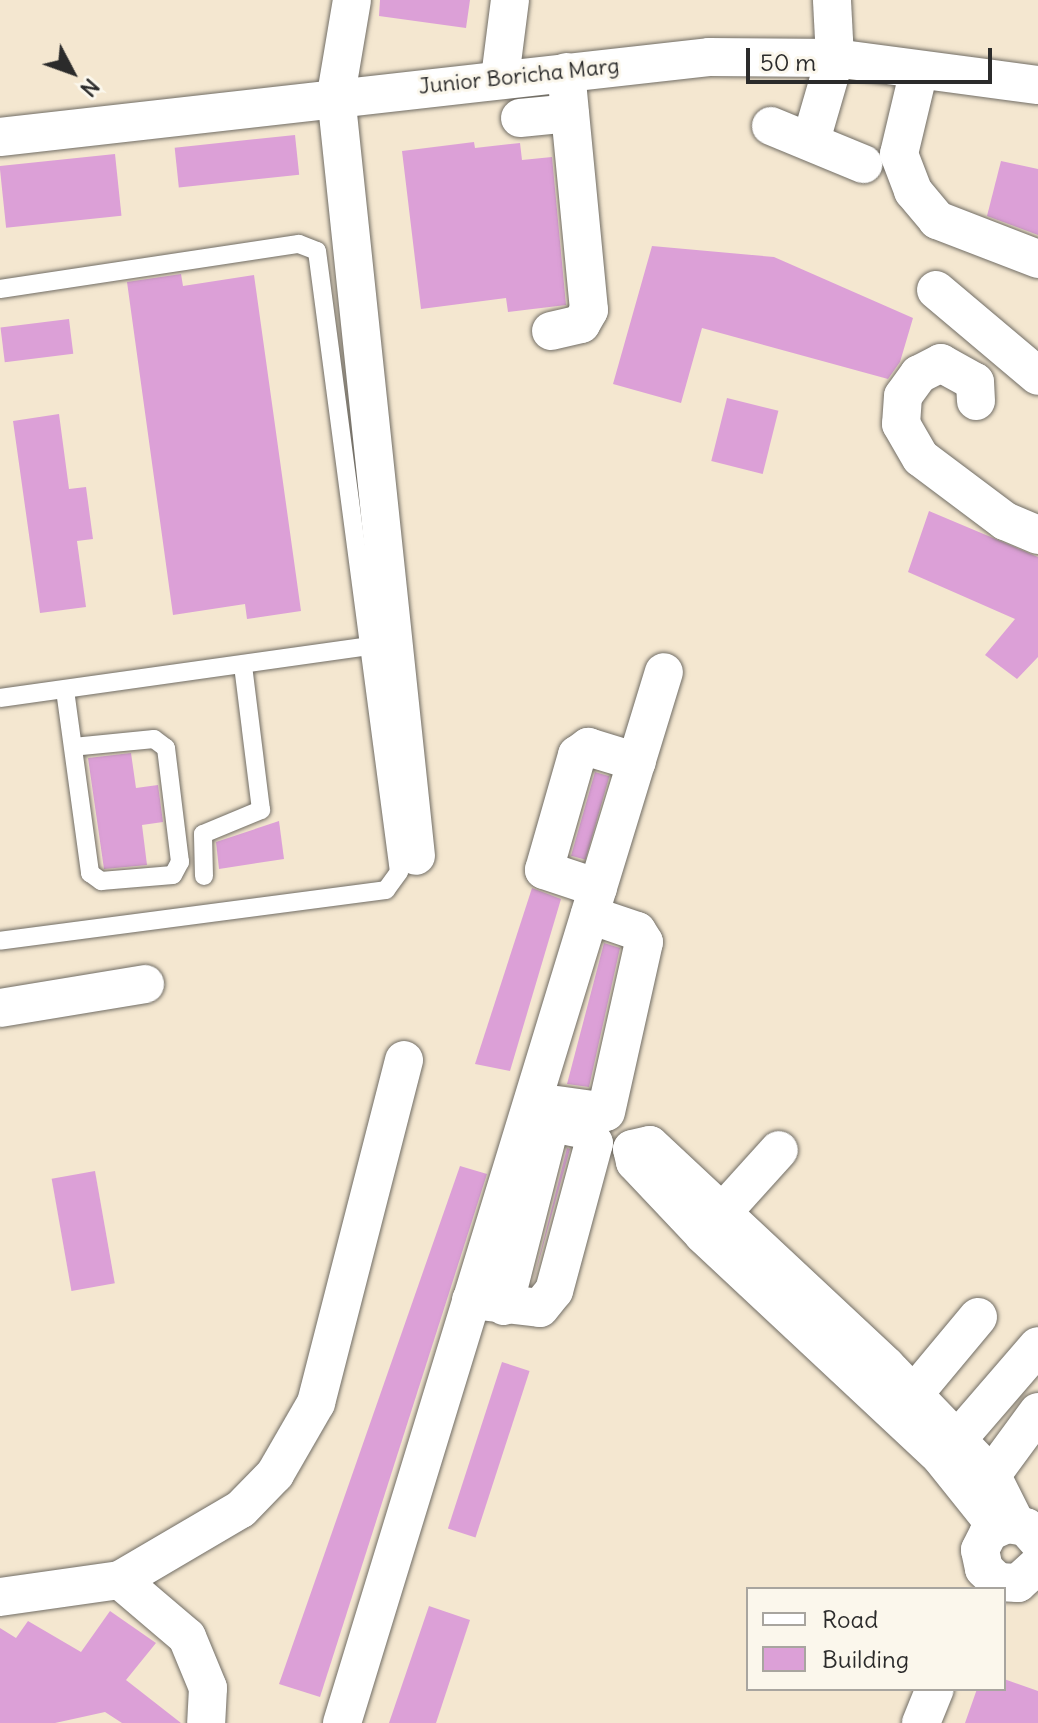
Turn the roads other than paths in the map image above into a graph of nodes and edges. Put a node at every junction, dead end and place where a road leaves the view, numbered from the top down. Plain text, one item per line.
1 (352, 0) edge
2 (510, 0) edge
3 (832, 0) edge
4 (835, 58) junction
5 (919, 70) junction
6 (566, 72) junction
7 (500, 78) junction
8 (1038, 85) edge
9 (336, 95) junction
10 (570, 113) junction
11 (520, 118) dead end
12 (771, 126) dead end
13 (0, 137) edge
14 (812, 137) junction
15 (863, 164) dead end
16 (1038, 259) edge
17 (0, 289) edge
18 (936, 290) dead end
19 (551, 331) dead end
20 (1038, 376) edge
21 (976, 401) dead end
22 (1038, 535) edge
23 (381, 645) junction
24 (243, 665) junction
25 (664, 672) dead end
26 (65, 690) junction
27 (0, 698) edge
28 (73, 747) junction
29 (637, 762) junction
30 (416, 856) dead end
31 (204, 876) dead end
32 (594, 901) junction
33 (0, 941) edge
34 (145, 984) dead end
35 (0, 1008) edge
36 (404, 1060) dead end
37 (537, 1113) junction
38 (784, 1154) dead end
39 (487, 1303) junction
40 (978, 1317) dead end
41 (1038, 1346) edge
42 (906, 1404) junction
43 (1038, 1412) edge
44 (949, 1448) junction
45 (985, 1486) junction
46 (1027, 1550) edge
47 (980, 1579) edge
48 (120, 1580) junction
49 (0, 1597) edge
50 (934, 1691) edge
51 (206, 1723) edge
52 (342, 1723) edge
53 (921, 1723) edge

1 - 9 street
2 - 7 street
3 - 4 street
4 - 5 street, Junior Boricha Marg
4 - 6 street, Junior Boricha Marg
4 - 14 street
5 - 8 street, Junior Boricha Marg
5 - 16 street
6 - 7 street, Junior Boricha Marg
6 - 10 street
7 - 9 street, Junior Boricha Marg
9 - 13 street, Junior Boricha Marg
9 - 23 street
10 - 11 street
10 - 19 street
12 - 14 street
14 - 15 street
17 - 23 lane
18 - 20 street
21 - 22 street
23 - 24 lane
23 - 30 street
23 - 33 lane
24 - 26 lane
24 - 31 lane
25 - 29 street
26 - 27 lane
26 - 28 lane
28 - 28 lane
29 - 32 street
29 - 32 street
32 - 37 street
32 - 37 street
34 - 35 street
36 - 48 street
37 - 39 street
37 - 39 street
38 - 42 street
39 - 52 street
40 - 42 street
41 - 44 street
42 - 44 street
43 - 45 street
44 - 45 street
45 - 46 street
46 - 47 street
46 - 47 street
48 - 49 street
48 - 51 street
50 - 53 street

